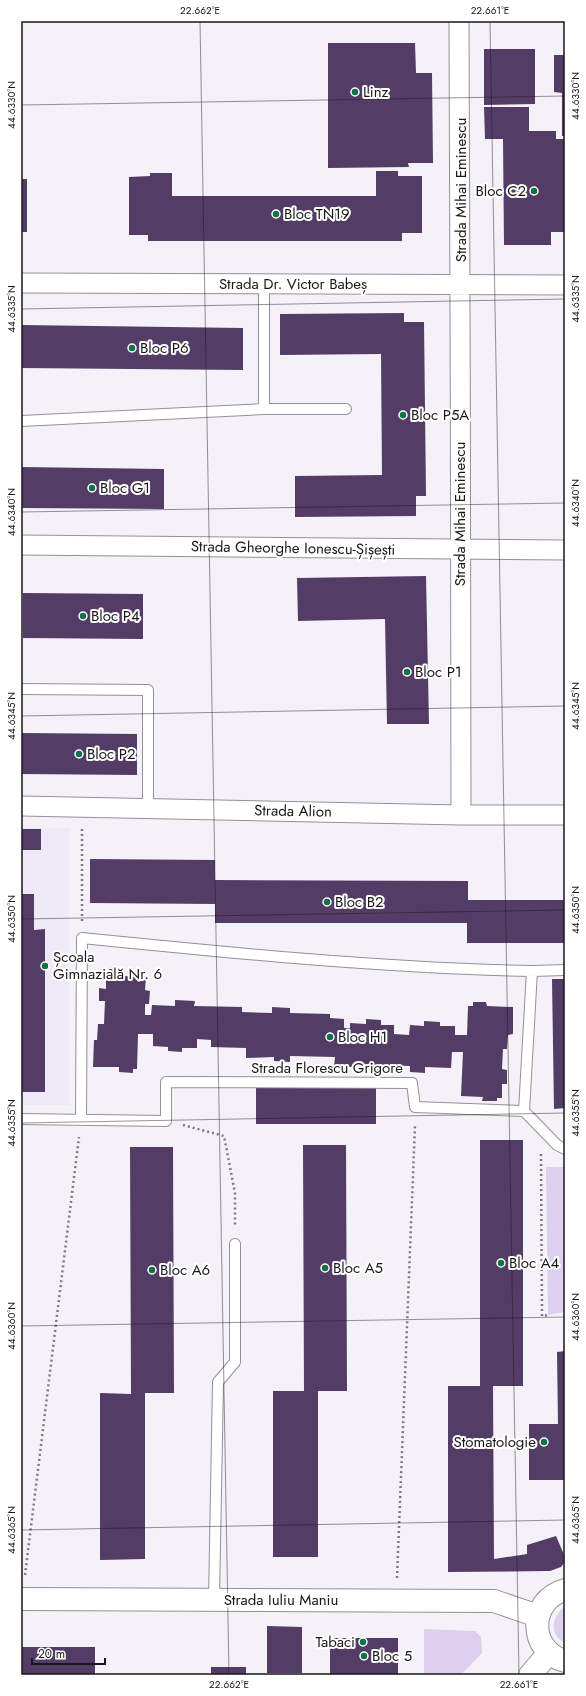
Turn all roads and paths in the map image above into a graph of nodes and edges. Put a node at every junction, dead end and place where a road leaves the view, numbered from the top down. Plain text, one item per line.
1 (459, 21) edge
2 (21, 283) edge
3 (264, 284) junction
4 (565, 284) edge
5 (462, 285) junction
6 (264, 409) junction
7 (346, 409) dead end
8 (21, 421) edge
9 (21, 545) edge
10 (459, 549) junction
11 (565, 550) edge
12 (21, 689) edge
13 (21, 806) edge
14 (82, 807) junction
15 (148, 808) junction
16 (461, 815) junction
17 (565, 815) edge
18 (82, 938) junction
19 (565, 970) edge
20 (532, 971) junction
21 (415, 1107) junction
22 (524, 1111) junction
23 (81, 1118) junction
24 (21, 1119) edge
25 (166, 1121) junction
26 (540, 1128) junction
27 (565, 1149) edge
28 (235, 1244) joint
29 (548, 1316) dead end
30 (565, 1590) edge
31 (21, 1599) edge
32 (214, 1600) junction
33 (396, 1600) junction
34 (538, 1616) junction
35 (557, 1657) edge
36 (530, 1675) edge

1 - 5 street, Strada Mihai Eminescu
2 - 3 street, Strada Dr. Victor Babeș
3 - 5 street, Strada Dr. Victor Babeș
3 - 6 lane
4 - 5 street, Strada Dr. Victor Babeș
5 - 10 street, Strada Mihai Eminescu
6 - 7 lane
6 - 8 lane
9 - 10 street, Strada Gheorghe Ionescu-Șișești
10 - 11 street, Strada Gheorghe Ionescu-Șișești
10 - 16 street, Strada Mihai Eminescu
12 - 15 lane
13 - 14 street, Strada Alion
14 - 15 street, Strada Alion
14 - 18 path
15 - 16 street, Strada Alion
16 - 17 street, Strada Alion
18 - 20 lane
18 - 23 lane
19 - 20 lane
20 - 22 lane
21 - 22 lane
21 - 25 lane, Strada Florescu Grigore
21 - 33 path
22 - 26 lane
23 - 24 lane
23 - 25 lane
23 - 31 path
25 - 28 path
26 - 27 lane
26 - 29 path
28 - 32 lane
30 - 34 street
31 - 32 street, Strada Iuliu Maniu
32 - 33 street, Strada Iuliu Maniu
33 - 34 street, Strada Iuliu Maniu
34 - 35 street
35 - 36 street

